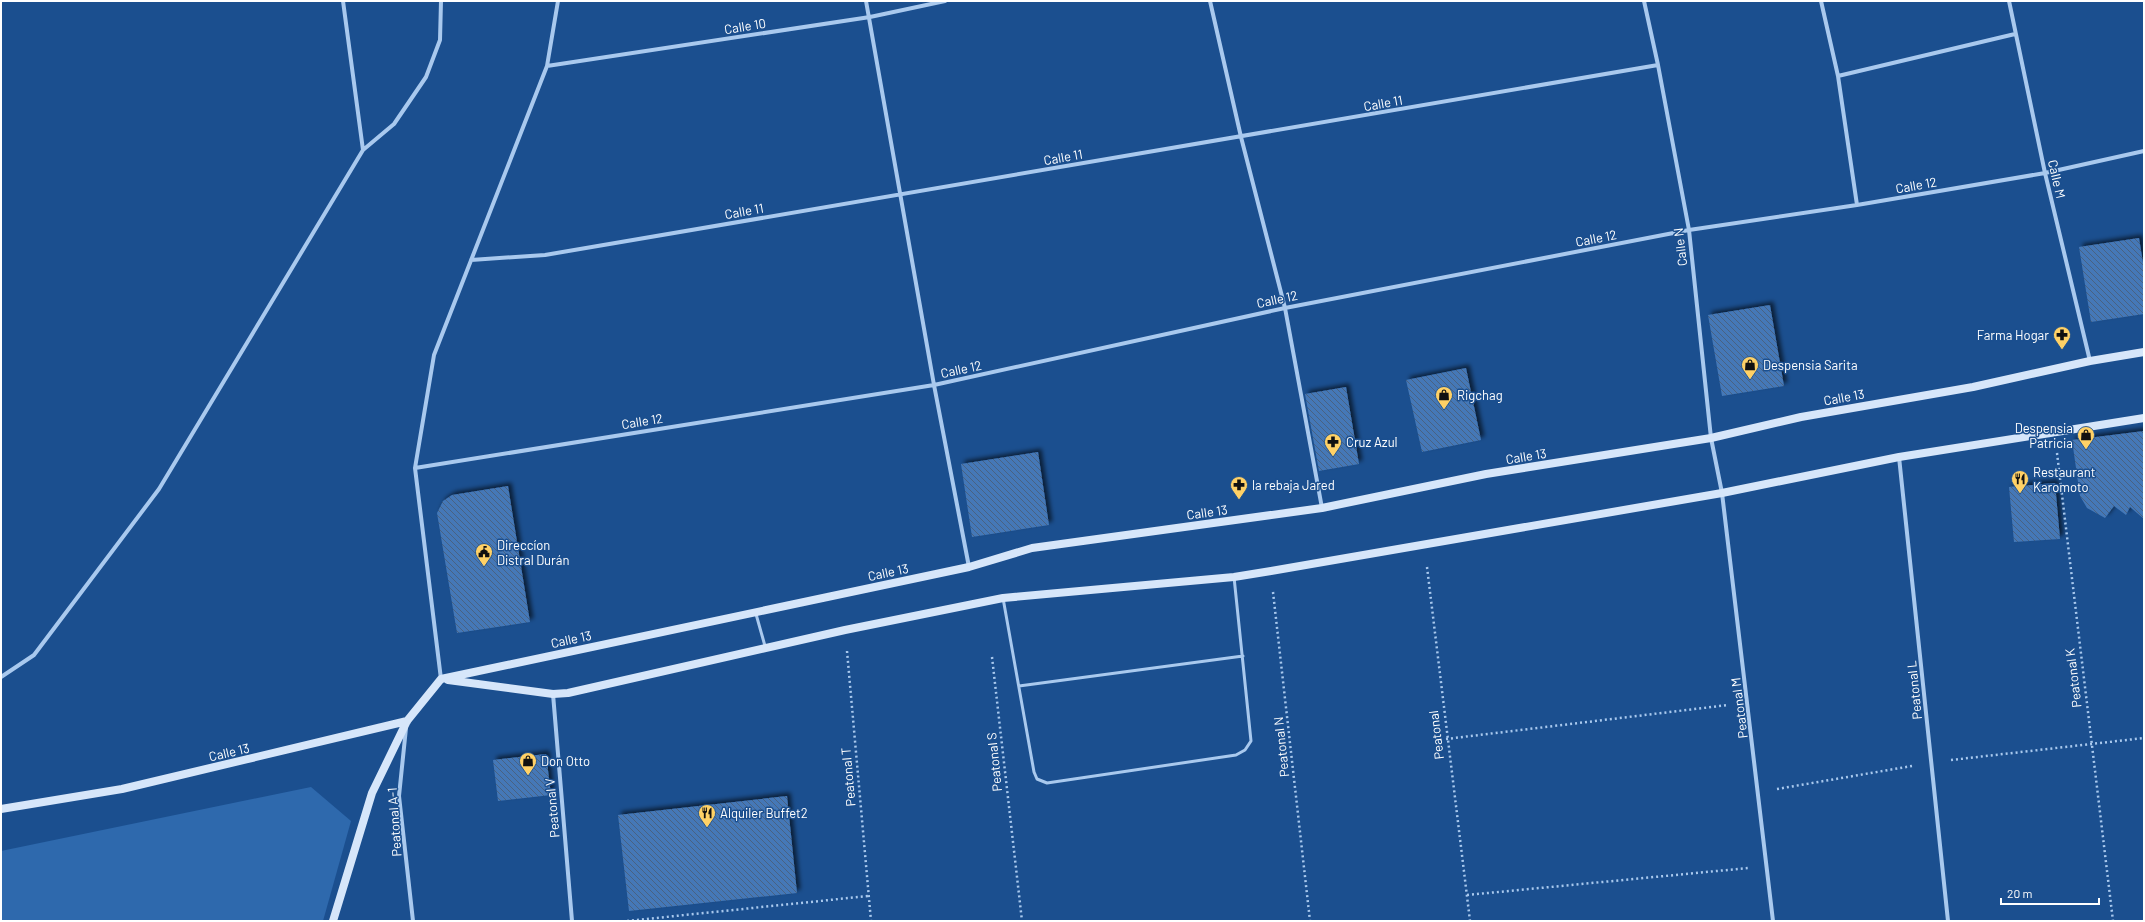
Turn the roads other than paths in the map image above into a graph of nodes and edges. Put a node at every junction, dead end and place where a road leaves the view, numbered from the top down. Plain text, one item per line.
1 (343, 1) edge
2 (441, 1) edge
3 (558, 1) edge
4 (866, 1) edge
5 (945, 1) edge
6 (1210, 1) edge
7 (1644, 1) edge
8 (1821, 1) edge
9 (2009, 1) edge
10 (870, 17) junction
11 (2015, 34) junction
12 (1658, 65) junction
13 (547, 66) junction
14 (1838, 76) junction
15 (1241, 137) junction
16 (362, 150) junction
17 (2144, 151) edge
18 (2045, 173) junction
19 (901, 194) junction
20 (1857, 205) junction
21 (1689, 230) junction
22 (471, 260) junction
23 (1285, 308) junction
24 (2144, 352) edge
25 (2090, 361) junction
26 (934, 385) junction
27 (2144, 418) edge
28 (1711, 438) junction
29 (1899, 457) junction
30 (415, 468) junction
31 (1722, 493) junction
32 (1322, 508) junction
33 (970, 567) junction
34 (1234, 577) junction
35 (1003, 598) junction
36 (756, 614) junction
37 (766, 648) junction
38 (1243, 656) junction
39 (1, 677) edge
40 (441, 679) junction
41 (1019, 686) junction
42 (553, 694) junction
43 (406, 721) junction
44 (1, 809) edge
45 (334, 921) edge
46 (413, 921) edge
47 (572, 921) edge
48 (1773, 921) edge
49 (1948, 921) edge

1 - 16 street
2 - 16 street
3 - 13 street
4 - 10 street
5 - 10 street, Calle 10
6 - 15 street
7 - 12 street, Calle N
8 - 14 street
9 - 11 street, Calle M
10 - 13 street, Calle 10
10 - 19 street
11 - 14 street
11 - 18 street, Calle M
12 - 15 street, Calle 11
12 - 21 street, Calle N
13 - 22 street
14 - 20 street
15 - 19 street, Calle 11
15 - 23 street
16 - 39 street
17 - 18 street, Calle 12
18 - 20 street, Calle 12
18 - 25 street, Calle M
19 - 22 street, Calle 11
19 - 26 street
20 - 21 street, Calle 12
21 - 23 street, Calle 12
21 - 28 street, Calle N
22 - 30 street
23 - 26 street, Calle 12
23 - 32 street
24 - 25 street, Calle 13
25 - 28 street, Calle 13
26 - 30 street, Calle 12
26 - 33 street
27 - 29 street
28 - 31 street, Calle N
28 - 32 street, Calle 13
29 - 31 street
29 - 49 street, Peatonal L
30 - 40 street
31 - 34 street
31 - 48 street, Peatonal M
32 - 33 street, Calle 13
33 - 36 street, Calle 13
34 - 35 street
34 - 38 lane
35 - 37 street
35 - 41 lane
36 - 37 lane
36 - 40 street, Calle 13
37 - 42 street
38 - 41 lane
38 - 41 lane
40 - 42 street
40 - 43 street
42 - 47 street, Peatonal V
43 - 44 street, Calle 13
43 - 45 street
43 - 46 street, Peatonal A-1

